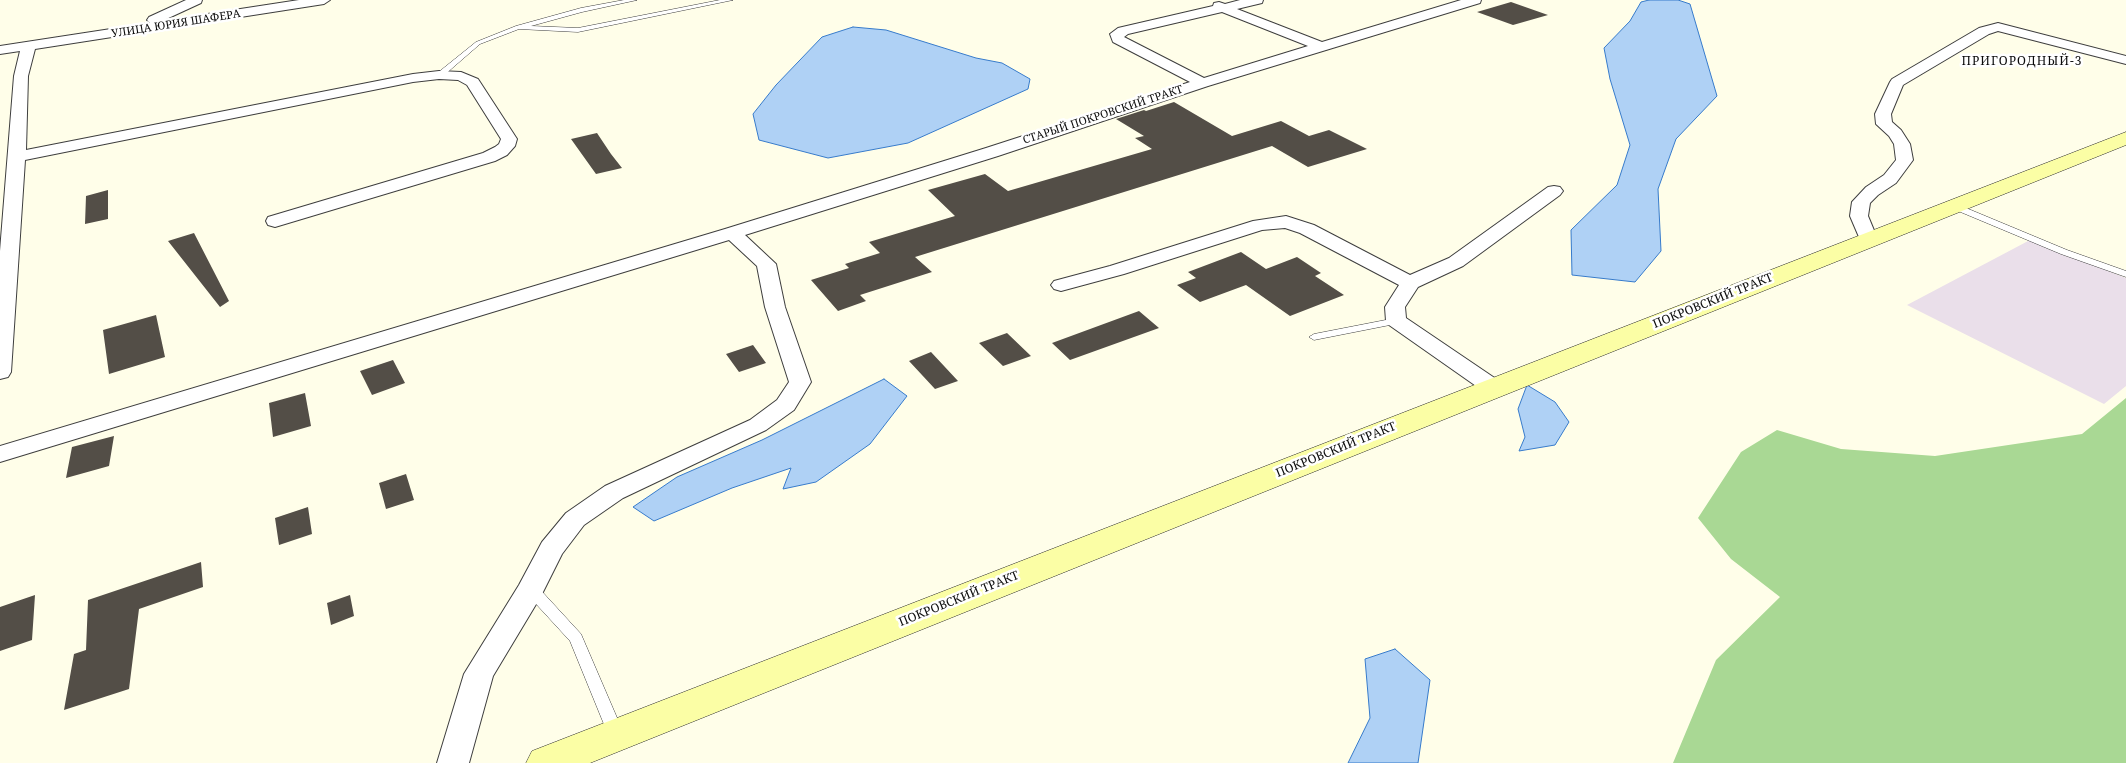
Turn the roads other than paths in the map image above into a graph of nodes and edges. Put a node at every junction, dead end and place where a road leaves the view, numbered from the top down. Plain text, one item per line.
1 (196, 0) edge
2 (324, 0) edge
3 (634, 0) edge
4 (730, 0) edge
5 (1206, 0) edge
6 (1256, 0) edge
7 (1475, 0) edge
8 (1223, 8) junction
9 (518, 28) junction
10 (134, 30) junction
11 (29, 46) junction
12 (1320, 46) junction
13 (0, 50) edge
14 (2126, 60) edge
15 (439, 75) junction
16 (1203, 83) junction
17 (2126, 138) edge
18 (17, 157) junction
19 (1554, 190) dead end
20 (1954, 206) junction
21 (275, 221) dead end
22 (732, 233) junction
23 (1869, 240) junction
24 (2126, 274) edge
25 (1410, 283) junction
26 (1061, 285) dead end
27 (1396, 321) junction
28 (1314, 337) dead end
29 (0, 372) edge
30 (1494, 388) junction
31 (0, 454) edge
32 (531, 589) junction
33 (616, 735) junction
34 (453, 763) edge
35 (546, 763) edge

1 - 10 street
2 - 10 street, УЛИЦА ЮРИЯ ШАФЕРА
3 - 9 lane
4 - 9 lane
5 - 8 street
6 - 8 street
7 - 12 street, СТАРЫЙ ПОКРОВСКИЙ ТРАКТ
8 - 12 street
8 - 16 street
9 - 15 lane
10 - 11 street, УЛИЦА ЮРИЯ ШАФЕРА
11 - 13 street, УЛИЦА ЮРИЯ ШАФЕРА
11 - 18 street
12 - 16 street, СТАРЫЙ ПОКРОВСКИЙ ТРАКТ
14 - 23 street
15 - 18 street
15 - 21 street
16 - 22 street, СТАРЫЙ ПОКРОВСКИЙ ТРАКТ
17 - 20 main road, ПОКРОВСКИЙ ТРАКТ
18 - 29 street
19 - 25 street
20 - 23 main road, ПОКРОВСКИЙ ТРАКТ
20 - 24 lane
22 - 31 street, СТАРЫЙ ПОКРОВСКИЙ ТРАКТ
22 - 32 street
23 - 30 main road, ПОКРОВСКИЙ ТРАКТ
25 - 26 street
25 - 27 street
27 - 28 lane
27 - 30 street
30 - 33 main road, ПОКРОВСКИЙ ТРАКТ
32 - 33 lane
32 - 34 street
33 - 35 main road, ПОКРОВСКИЙ ТРАКТ

